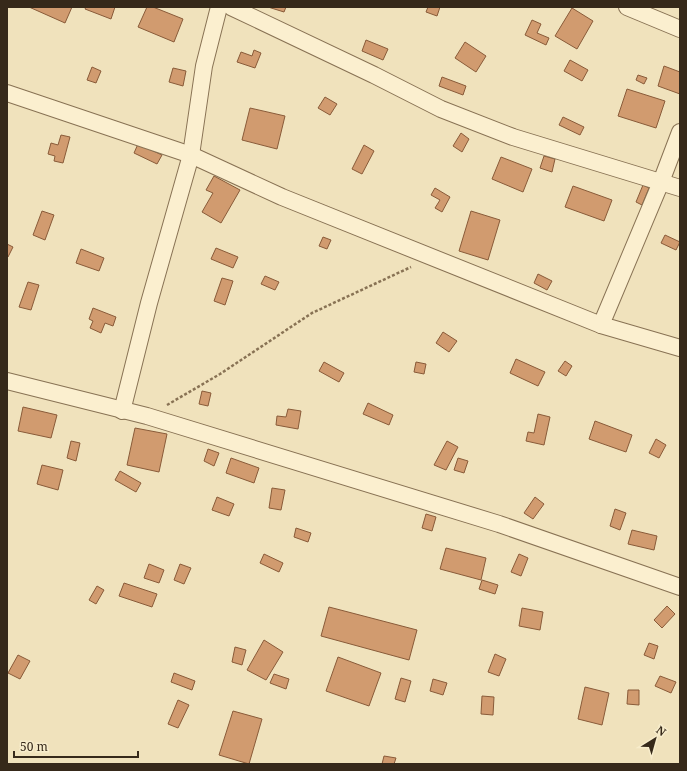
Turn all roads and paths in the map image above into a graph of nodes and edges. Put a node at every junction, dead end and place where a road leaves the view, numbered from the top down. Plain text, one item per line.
1 (219, 7) edge
2 (231, 7) edge
3 (627, 7) edge
4 (680, 29) edge
5 (7, 93) edge
6 (680, 132) edge
7 (191, 155) junction
8 (661, 182) junction
9 (680, 188) edge
10 (432, 256) junction
11 (601, 325) junction
12 (680, 348) edge
13 (7, 381) edge
14 (122, 411) junction
15 (147, 416) junction
16 (680, 587) edge

1 - 7 street
2 - 8 street
3 - 4 street
5 - 7 street
6 - 8 street
7 - 10 street
7 - 14 street
8 - 9 street
8 - 11 street
10 - 11 street
10 - 15 path
11 - 12 street
13 - 14 street
14 - 15 street
15 - 16 street

